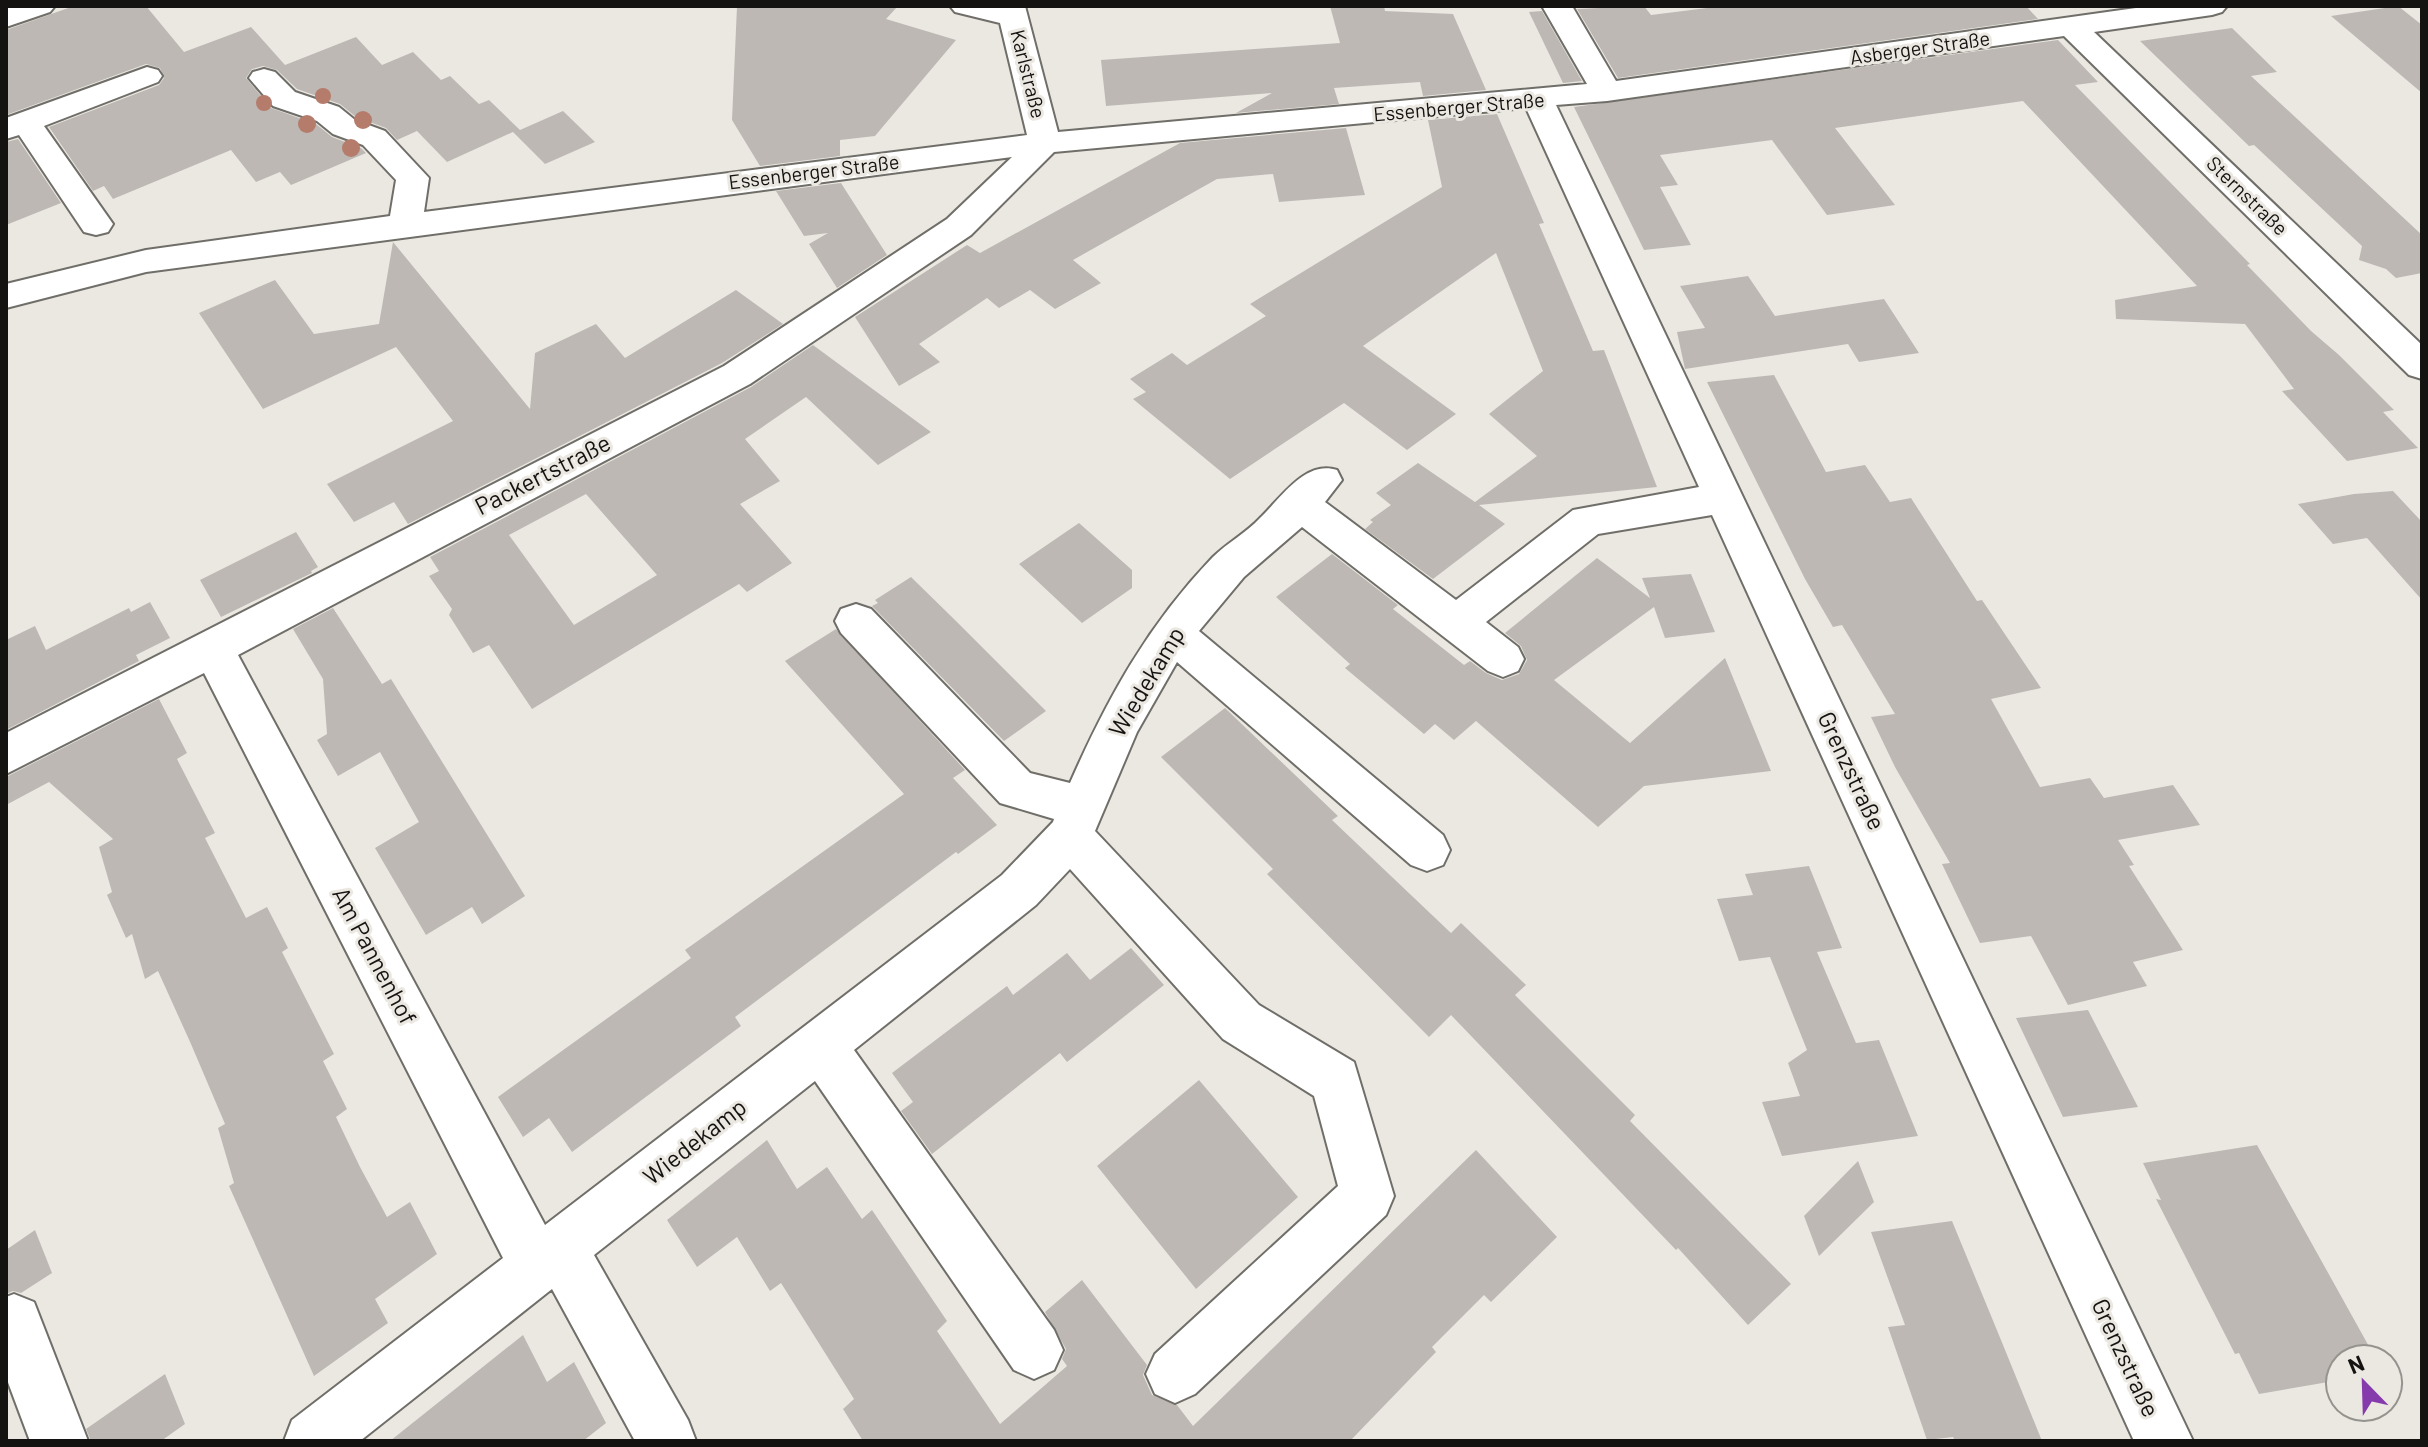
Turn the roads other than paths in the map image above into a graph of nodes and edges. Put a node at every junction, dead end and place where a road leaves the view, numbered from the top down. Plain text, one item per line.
1 (40, 6) edge
2 (965, 6) edge
3 (1557, 6) edge
4 (2205, 6) edge
5 (2212, 6) edge
6 (1012, 12) edge
7 (2106, 13) edge
8 (6, 18) edge
9 (2072, 27) junction
10 (147, 76) dead end
11 (264, 78) dead end
12 (1618, 91) junction
13 (1538, 100) junction
14 (16, 126) edge
15 (1045, 143) junction
16 (96, 224) dead end
17 (405, 225) junction
18 (6, 296) edge
19 (2422, 366) edge
20 (1724, 498) junction
21 (1472, 610) dead end
22 (856, 621) dead end
23 (1172, 633) junction
24 (212, 647) junction
25 (1503, 659) dead end
26 (6, 755) edge
27 (1076, 821) junction
28 (1427, 850) dead end
29 (820, 1045) junction
30 (548, 1256) junction
31 (14, 1322) dead end
32 (1034, 1350) dead end
33 (1175, 1374) dead end
34 (59, 1441) edge
35 (313, 1441) edge
36 (667, 1441) edge
37 (2164, 1441) edge

1 - 8 street
2 - 6 street
3 - 12 street
4 - 5 street, Asberger Straße
4 - 7 street, Asberger Straße
6 - 15 street, Karlstraße
7 - 9 street, Asberger Straße
9 - 12 street, Asberger Straße
9 - 19 street, Sternstraße
10 - 14 street
11 - 17 street
12 - 13 street, Essenberger Straße
13 - 15 street, Essenberger Straße
13 - 20 street, Grenzstraße
14 - 16 street
15 - 17 street, Essenberger Straße
15 - 24 street, Packertstraße
17 - 18 street, Essenberger Straße
20 - 21 street
20 - 37 street, Grenzstraße
22 - 27 street
23 - 25 street, Wiedekamp
23 - 27 street, Wiedekamp
23 - 28 street
24 - 26 street, Packertstraße
24 - 30 street, Am Pannenhof
27 - 29 street, Wiedekamp
27 - 33 street
29 - 30 street, Wiedekamp
29 - 32 street
30 - 35 street, Wiedekamp
30 - 36 street, Am Pannenhof
31 - 34 street

